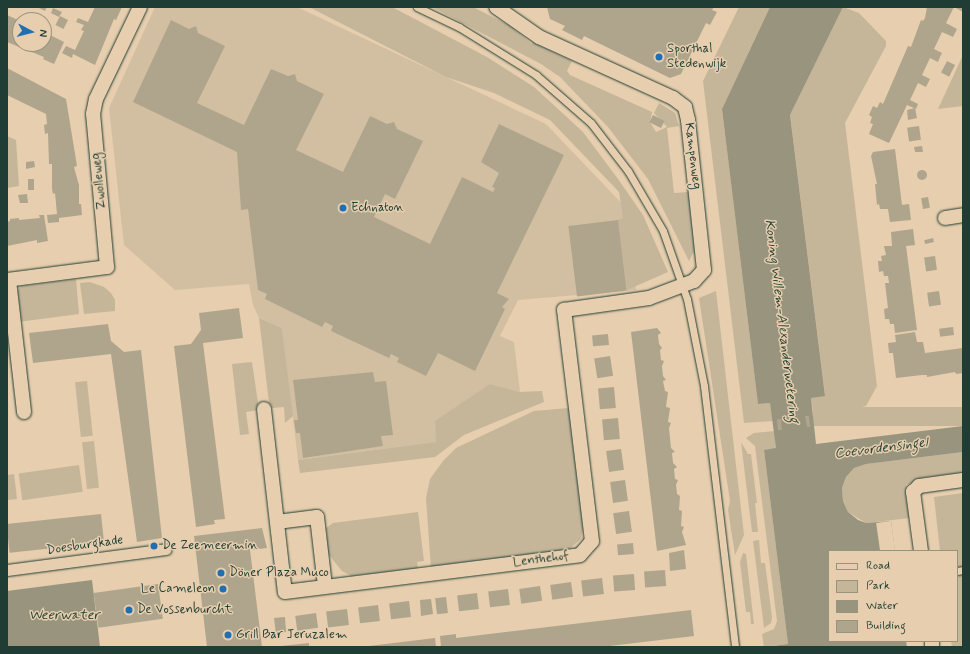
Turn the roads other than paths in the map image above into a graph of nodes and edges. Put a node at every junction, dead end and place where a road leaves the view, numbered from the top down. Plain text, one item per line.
1 (140, 7) edge
2 (417, 7) edge
3 (496, 7) edge
4 (963, 215) edge
5 (945, 218) dead end
6 (8, 280) edge
7 (683, 285) junction
8 (564, 310) joint
9 (264, 410) dead end
10 (24, 412) dead end
11 (963, 480) edge
12 (277, 522) junction
13 (166, 549) dead end
14 (921, 550) edge
15 (7, 570) edge
16 (325, 586) junction
17 (735, 647) edge

1 - 6 street, Zwolleweg
2 - 7 lane
3 - 7 street, Kampenweg
4 - 5 street
6 - 10 street, Zwolleweg
7 - 8 street, Kampenweg
7 - 17 lane
8 - 16 street, Lenthehof
9 - 12 street, Lenthehof
11 - 14 street
12 - 16 street
12 - 16 street, Lenthehof
13 - 15 street, Doesburgkade

